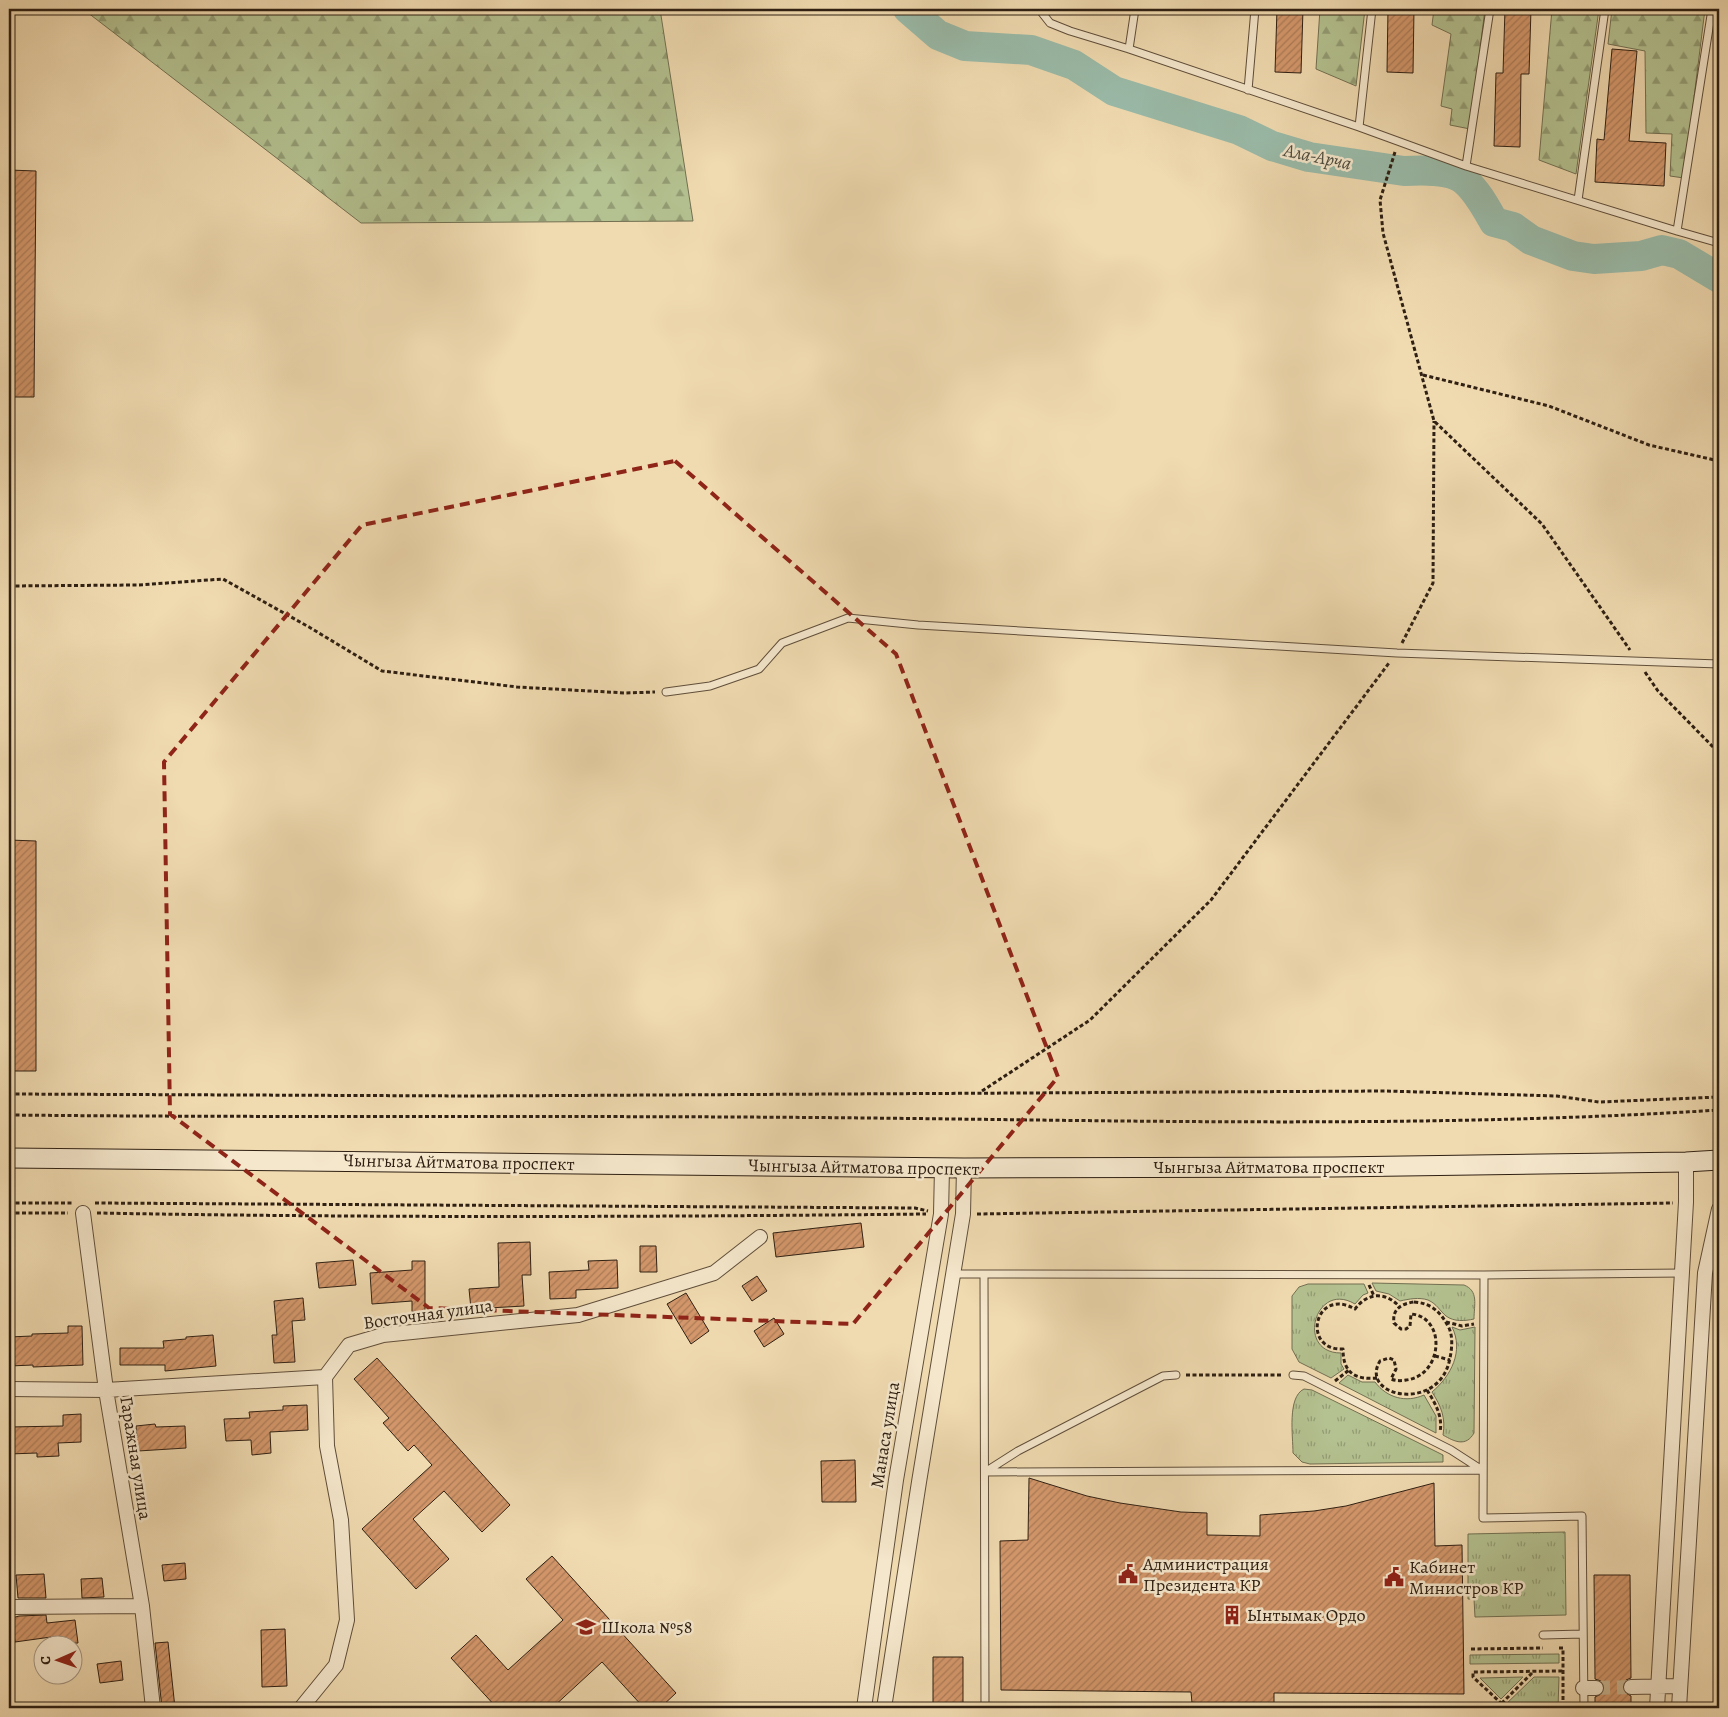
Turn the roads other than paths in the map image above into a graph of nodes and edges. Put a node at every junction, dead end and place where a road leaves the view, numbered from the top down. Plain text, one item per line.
1 (1039, 9) edge
2 (1135, 9) edge
3 (1255, 9) edge
4 (1372, 9) edge
5 (1490, 9) edge
6 (1605, 9) edge
7 (1712, 9) edge
8 (1129, 49) junction
9 (1248, 90) junction
10 (1359, 127) junction
11 (1466, 166) junction
12 (1578, 200) junction
13 (1676, 231) junction
14 (1719, 243) edge
15 (1719, 664) edge
16 (666, 692) road end
17 (9, 1158) edge
18 (1719, 1160) edge
19 (1686, 1162) junction
20 (942, 1168) junction
21 (964, 1168) junction
22 (86, 1207) road end
23 (1719, 1209) edge
24 (760, 1237) dead end
25 (1682, 1273) junction
26 (1705, 1273) junction
27 (953, 1274) junction
28 (984, 1274) junction
29 (1484, 1275) junction
30 (1292, 1375) road end
31 (1176, 1376) road end
32 (325, 1377) junction
33 (9, 1390) edge
34 (106, 1390) junction
35 (1483, 1470) junction
36 (984, 1472) junction
37 (142, 1606) junction
38 (9, 1607) edge
39 (1583, 1634) junction
40 (1543, 1635) dead end
41 (1680, 1686) junction
42 (1631, 1687) tunnel mouth
43 (1659, 1687) junction
44 (153, 1708) edge
45 (302, 1708) edge
46 (864, 1708) edge
47 (884, 1708) edge
48 (985, 1708) edge
49 (1584, 1708) edge
50 (1658, 1708) edge
51 (1679, 1708) edge

1 - 8 lane
2 - 8 lane
3 - 9 lane
4 - 10 lane
5 - 11 lane
6 - 12 lane
7 - 13 lane
8 - 9 lane
9 - 10 lane
10 - 11 lane
11 - 12 lane
12 - 13 lane
13 - 14 lane
15 - 16 lane
17 - 20 main road, Чынгыза Айтматова проспект
18 - 19 main road, Чынгыза Айтматова проспект
19 - 21 main road, Чынгыза Айтматова проспект
19 - 25 street
20 - 21 main road, Чынгыза Айтматова проспект
20 - 46 street, Манаса улица
21 - 27 street
22 - 34 street, Гаражная улица
23 - 26 street
24 - 32 street, Восточная улица
25 - 26 street
25 - 29 lane
25 - 43 street
26 - 41 street
27 - 28 lane
27 - 47 street
28 - 29 lane
28 - 36 lane
29 - 35 lane
30 - 35 lane
31 - 36 lane
32 - 34 street
32 - 45 street
33 - 34 street
34 - 37 street, Гаражная улица
35 - 36 lane
35 - 39 lane
36 - 48 lane
37 - 38 street
37 - 44 street, Гаражная улица
39 - 40 lane
39 - 49 lane
41 - 43 street
41 - 51 street
42 - 43 street
43 - 50 street

